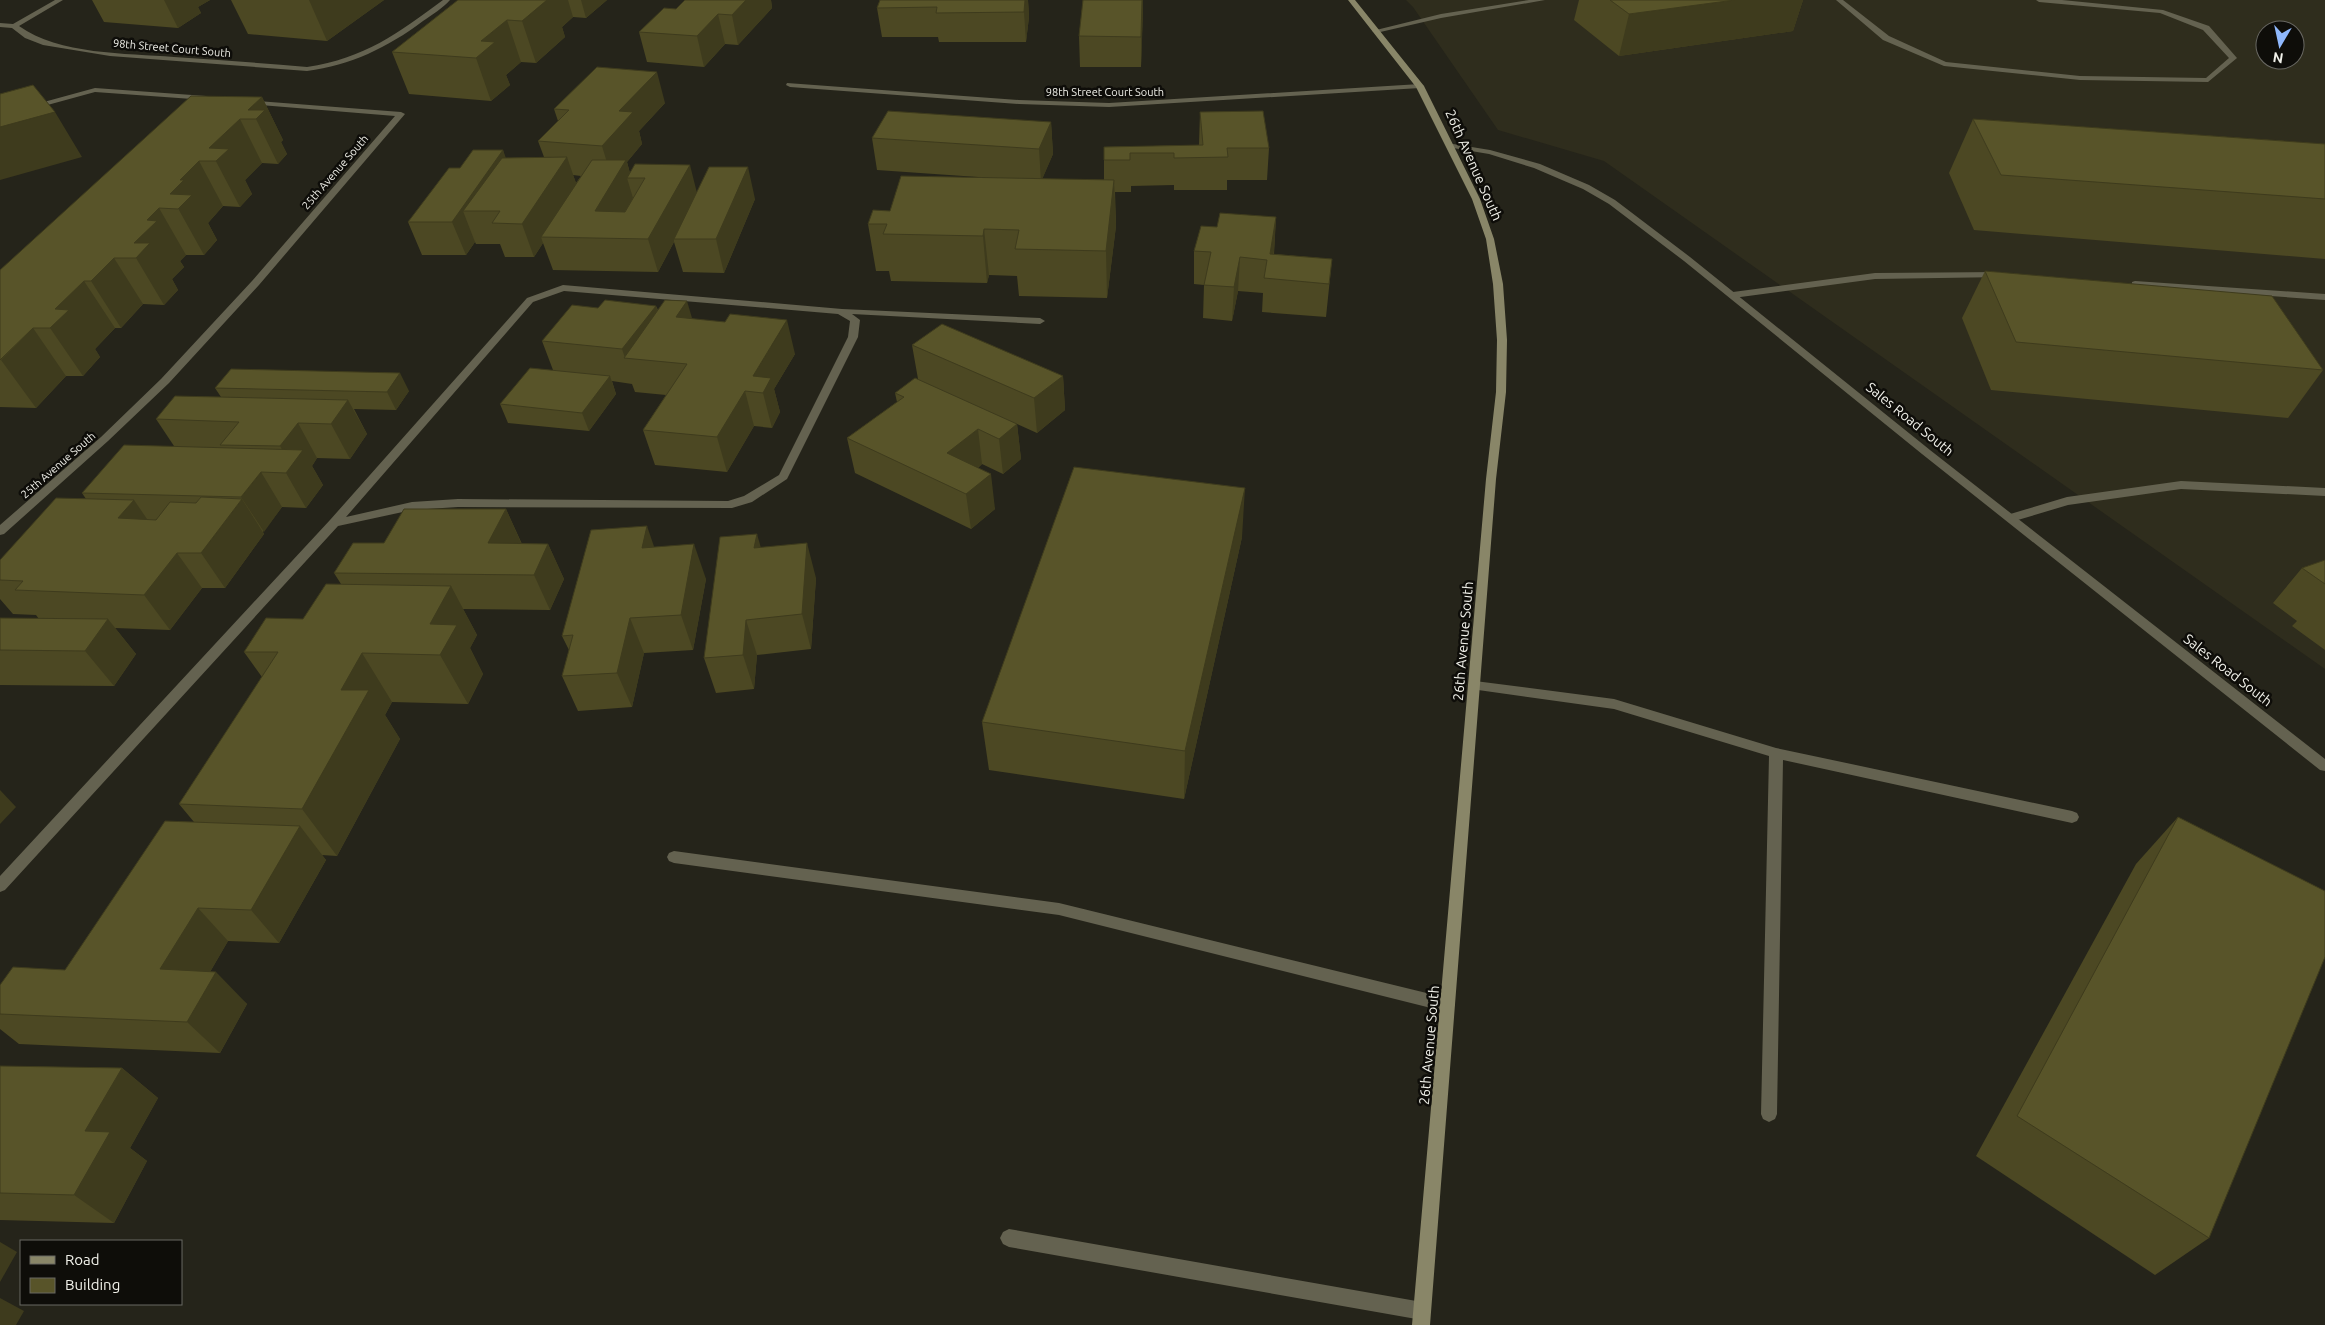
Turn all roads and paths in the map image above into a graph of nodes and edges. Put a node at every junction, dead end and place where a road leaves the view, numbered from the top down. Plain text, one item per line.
1 (60, 0) edge
2 (447, 0) edge
3 (1351, 0) edge
4 (1542, 0) edge
5 (1839, 0) edge
6 (2039, 0) edge
7 (0, 25) edge
8 (14, 26) junction
9 (1376, 31) junction
10 (790, 85) dead end
11 (1420, 86) junction
12 (214, 99) edge
13 (233, 101) edge
14 (0, 116) edge
15 (1450, 145) junction
16 (2014, 276) edge
17 (2121, 283) edge
18 (1733, 295) junction
19 (2325, 297) edge
20 (840, 311) junction
21 (1040, 322) dead end
22 (2325, 492) edge
23 (2011, 518) junction
24 (334, 523) junction
25 (0, 531) edge
26 (1475, 686) junction
27 (1776, 753) junction
28 (2325, 766) edge
29 (2072, 817) dead end
30 (674, 857) dead end
31 (0, 886) edge
32 (1447, 1005) junction
33 (1769, 1114) dead end
34 (1009, 1238) dead end
35 (1422, 1318) edge

1 - 8 street
2 - 8 street, 98th Street Court South
3 - 9 street, 26th Avenue South
4 - 9 street
5 - 6 street
7 - 8 street, 98th Street Court South
9 - 11 street, 26th Avenue South
10 - 11 street, 98th Street Court South
11 - 15 street, 26th Avenue South
12 - 14 street
13 - 25 street, 25th Avenue South
15 - 18 street, Sales Road South
15 - 26 street, 26th Avenue South
16 - 18 street
17 - 19 street
18 - 23 street, Sales Road South
20 - 21 street
20 - 24 street
20 - 24 street
22 - 23 street
23 - 28 street, Sales Road South
24 - 31 street
26 - 27 street
26 - 32 street, 26th Avenue South
27 - 29 street
27 - 33 street
30 - 32 street
32 - 35 street, 26th Avenue South
34 - 35 street

